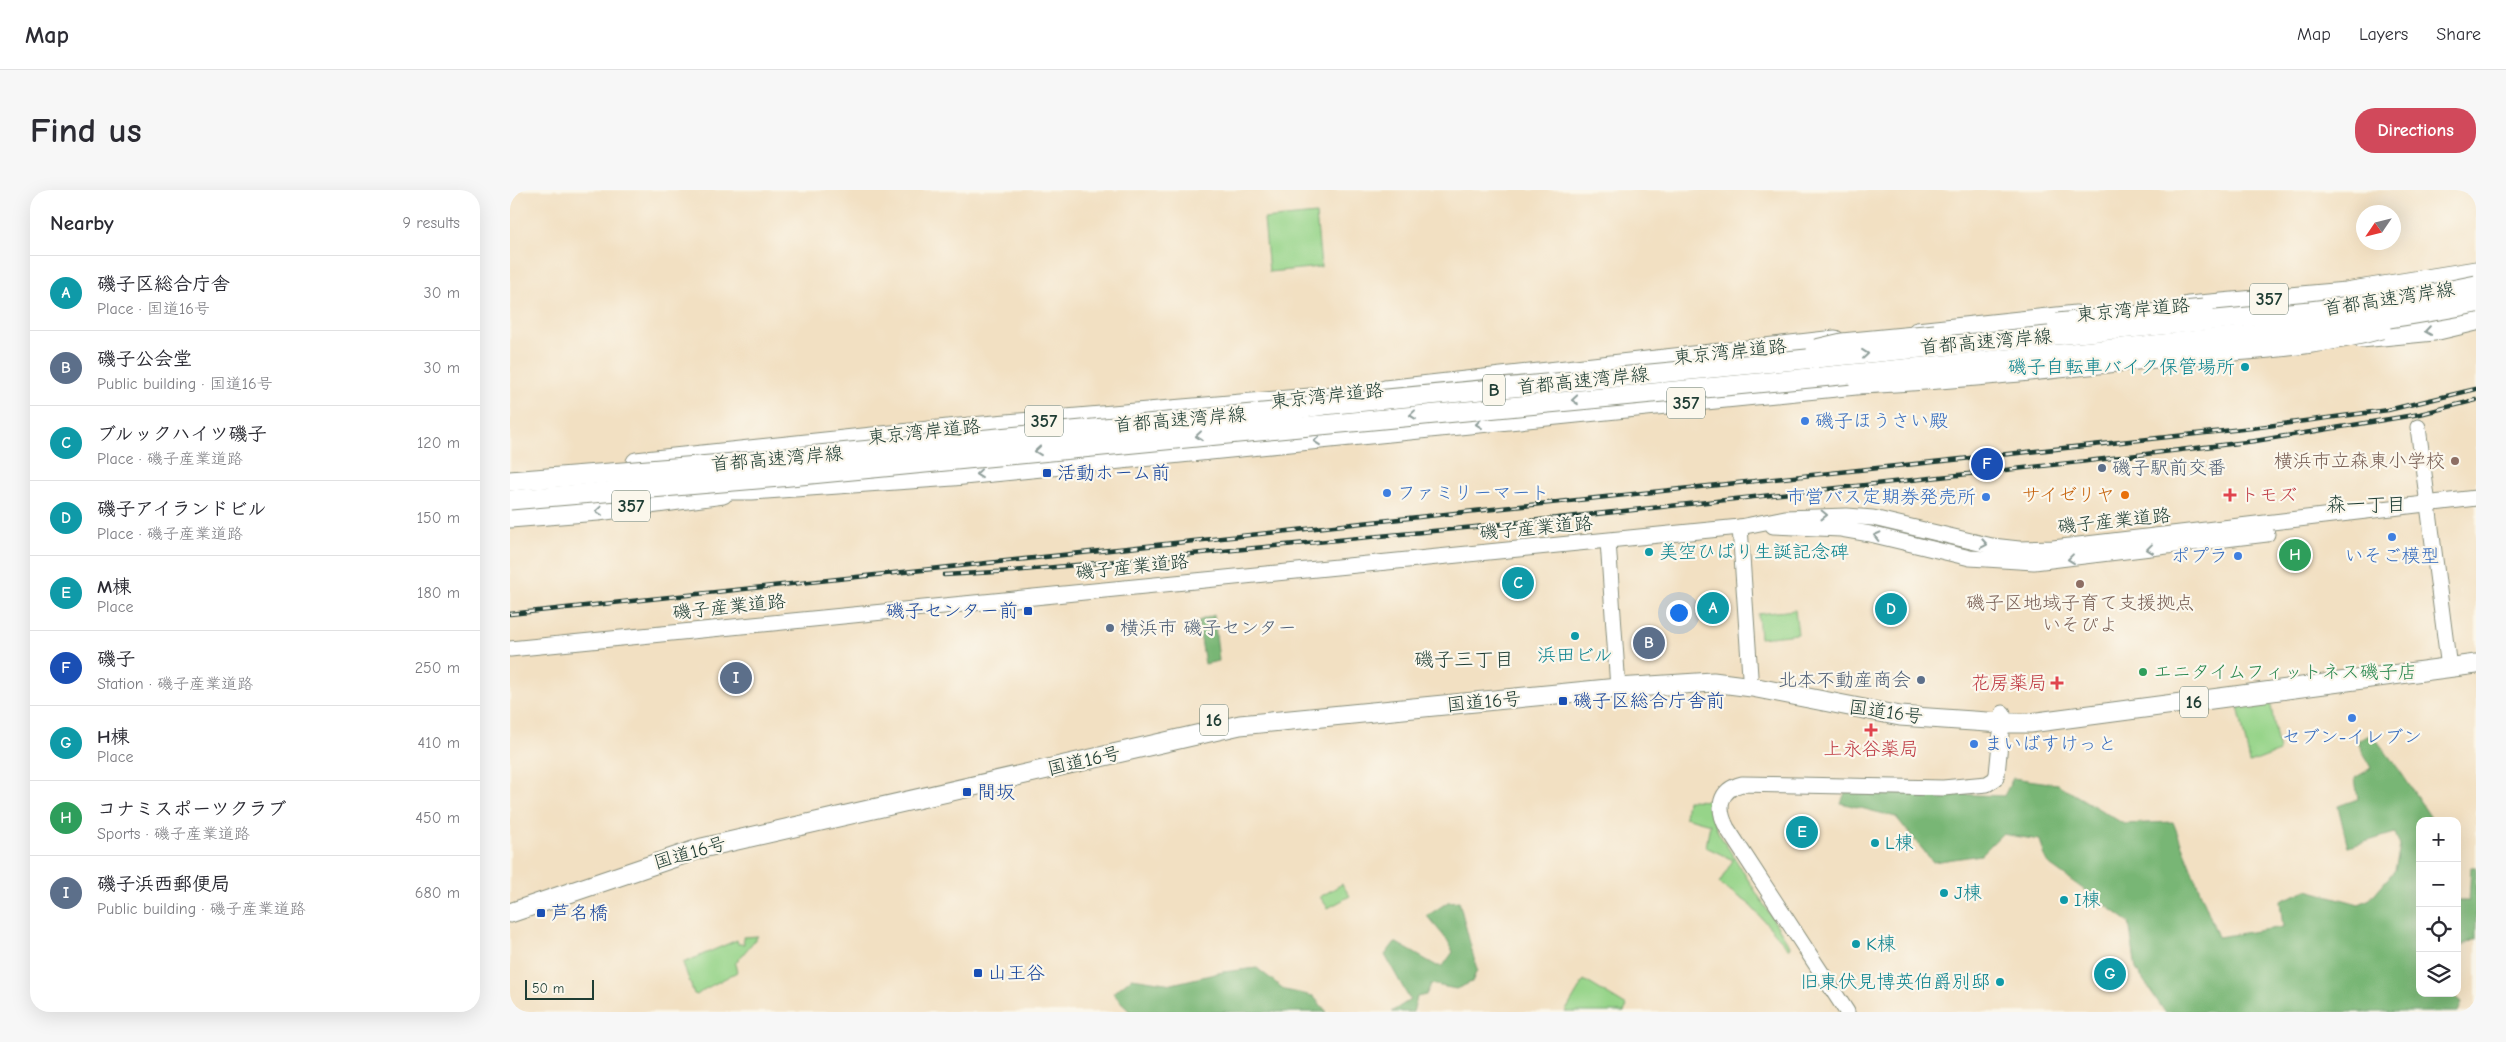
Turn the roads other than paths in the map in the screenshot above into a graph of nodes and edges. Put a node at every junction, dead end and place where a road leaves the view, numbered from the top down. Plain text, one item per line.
1 (2476, 271) edge
2 (2476, 283) edge
3 (2476, 302) edge
4 (2062, 316) junction
5 (2476, 321) edge
6 (2227, 324) junction
7 (1788, 345) junction
8 (2084, 358) junction
9 (1504, 377) junction
10 (1430, 385) junction
11 (1793, 393) junction
12 (1606, 397) junction
13 (1508, 421) junction
14 (2418, 427) dead end
15 (1434, 428) junction
16 (744, 450) junction
17 (510, 472) edge
18 (510, 483) edge
19 (752, 490) junction
20 (2476, 498) edge
21 (510, 499) edge
22 (2428, 508) junction
23 (2476, 508) edge
24 (510, 518) edge
25 (1740, 527) junction
26 (1608, 541) junction
27 (510, 649) edge
28 (2476, 656) edge
29 (2448, 664) junction
30 (2476, 664) edge
31 (1750, 676) junction
32 (1618, 684) junction
33 (2002, 718) junction
34 (510, 904) edge
35 (510, 913) edge
36 (1847, 1012) edge

1 - 4 highway, 東京湾岸道路 / 357
2 - 6 highway, bridge
18 -> 2 highway, 首都高速湾岸線 / B, bridge
3 - 6 highway, 東京湾岸道路 / 357, bridge
3 - 12 highway, 首都高速湾岸線 / B, bridge
3 - 12 highway, bridge
4 - 6 highway
4 - 7 highway, 東京湾岸道路 / 357
5 -> 8 highway, 東京湾岸道路 / 357
6 - 8 highway, 東京湾岸道路 / 357
7 - 9 highway, 東京湾岸道路 / 357
7 - 11 highway
8 - 11 highway, 東京湾岸道路 / 357
9 - 10 highway, 東京湾岸道路 / 357
9 - 13 highway
10 - 15 highway
10 - 16 highway, 東京湾岸道路 / 357
11 - 13 highway, 東京湾岸道路 / 357
12 -> 21 highway, 首都高速湾岸線 / B, bridge
13 -> 15 highway, 東京湾岸道路 / 357
14 - 22 street
15 -> 19 highway, 東京湾岸道路 / 357
16 - 17 highway, 東京湾岸道路 / 357
16 - 18 highway, 東京湾岸道路 / 357, bridge
19 - 21 highway, 東京湾岸道路 / 357, bridge
19 -> 24 highway, 東京湾岸道路 / 357
20 - 22 street, 磯子産業道路
22 - 23 street, 磯子産業道路
22 - 25 street, 磯子産業道路
22 - 29 street
25 - 26 street, 磯子産業道路
25 - 31 street
26 - 27 street, 磯子産業道路
26 - 32 street
28 - 29 highway, 国道16号 / 16
29 - 30 highway, 国道16号 / 16
29 - 33 highway, 国道16号 / 16
31 - 32 highway, 国道16号 / 16
31 - 33 highway, 国道16号 / 16
32 - 33 highway, 国道16号 / 16
32 - 34 highway, 国道16号 / 16
32 - 35 highway, 国道16号 / 16
33 - 36 street

